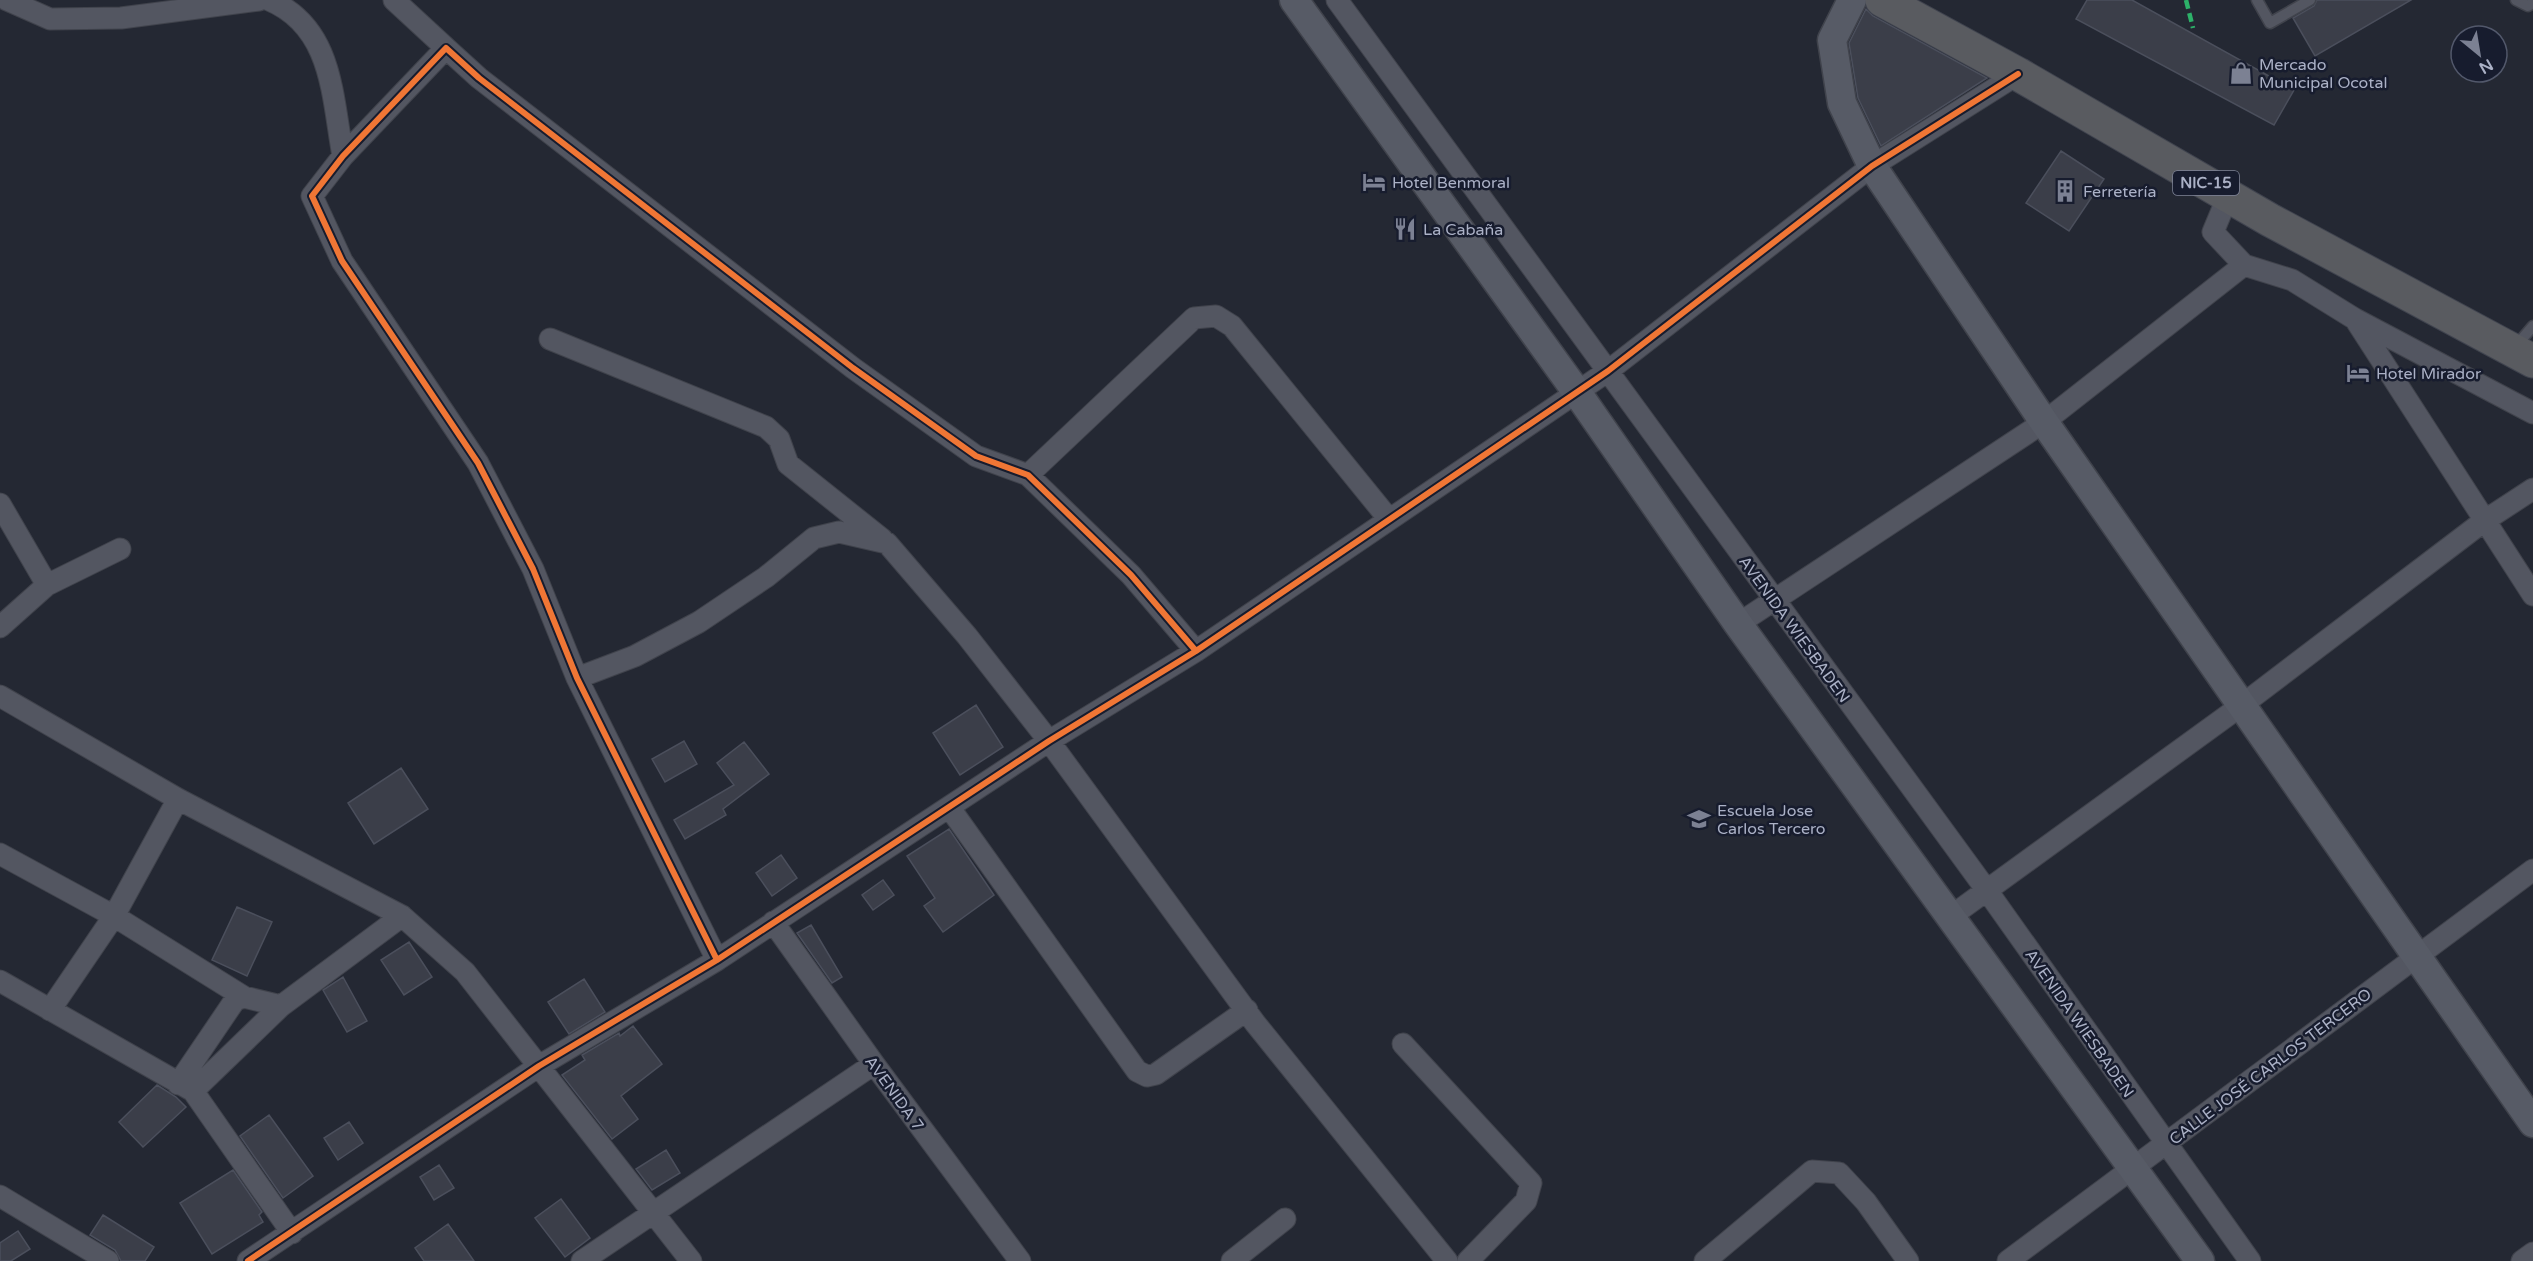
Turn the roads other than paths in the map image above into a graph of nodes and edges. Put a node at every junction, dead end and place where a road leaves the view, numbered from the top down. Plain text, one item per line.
1 (7, 0) edge
2 (259, 0) edge
3 (269, 0) edge
4 (394, 0) edge
5 (1294, 0) edge
6 (1337, 0) edge
7 (1852, 0) edge
8 (1882, 0) edge
9 (2257, 0) edge
10 (2310, 0) edge
11 (2516, 0) edge
12 (2533, 3) edge
13 (446, 48) junction
14 (2018, 74) junction
15 (343, 156) junction
16 (1872, 166) junction
17 (2228, 196) junction
18 (2244, 265) junction
19 (2355, 319) junction
20 (550, 339) dead end
21 (2526, 345) edge
22 (1608, 370) junction
23 (1576, 391) junction
24 (2533, 413) edge
25 (2044, 422) junction
26 (1028, 476) junction
27 (2533, 489) edge
28 (0, 504) edge
29 (1388, 518) junction
30 (2484, 521) junction
31 (887, 543) junction
32 (120, 549) dead end
33 (47, 585) junction
34 (2533, 595) edge
35 (1774, 601) junction
36 (1738, 624) junction
37 (0, 627) edge
38 (1196, 651) junction
39 (578, 678) junction
40 (0, 696) edge
41 (2242, 705) junction
42 (1049, 741) junction
43 (178, 799) junction
44 (949, 807) junction
45 (0, 854) edge
46 (2533, 870) edge
47 (1988, 892) junction
48 (114, 916) junction
49 (402, 916) junction
50 (1950, 917) junction
51 (773, 922) junction
52 (2418, 956) junction
53 (717, 960) junction
54 (0, 981) edge
55 (244, 997) junction
56 (280, 1006) junction
57 (50, 1010) junction
58 (1247, 1010) junction
59 (1403, 1044) dead end
60 (874, 1064) junction
61 (539, 1066) junction
62 (186, 1088) junction
63 (2533, 1123) edge
64 (2165, 1144) junction
65 (2131, 1169) junction
66 (0, 1196) edge
67 (651, 1213) junction
68 (1285, 1219) dead end
69 (292, 1233) junction
70 (2533, 1252) edge
71 (108, 1261) edge
72 (248, 1261) edge
73 (582, 1261) edge
74 (691, 1261) edge
75 (1020, 1261) edge
76 (1232, 1261) edge
77 (1447, 1261) edge
78 (1468, 1261) edge
79 (1705, 1261) edge
80 (1908, 1261) edge
81 (2008, 1261) edge
82 (2200, 1261) edge
83 (2250, 1261) edge
84 (2522, 1261) edge

1 - 2 street
3 - 15 street
4 - 13 street
5 - 23 street
6 - 22 street, AVENIDA WIESBADEN
7 - 16 street
8 - 14 highway, NIC-15 / NIC-15
9 - 10 lane
11 - 12 lane
13 - 15 street
13 - 26 street
14 - 16 street
14 - 17 highway, NIC-15 / NIC-15
15 - 39 street
16 - 22 street
16 - 25 street
17 - 18 street
17 - 21 highway, NIC-15 / NIC-15
18 - 19 street
18 - 25 street
19 - 24 street
19 - 30 street
20 - 31 street
22 - 23 street
22 - 35 street, AVENIDA WIESBADEN
23 - 29 street
23 - 36 street
25 - 35 street
25 - 41 street
26 - 29 street
26 - 38 street
27 - 30 street
28 - 33 street
29 - 38 street
30 - 34 street
30 - 41 street
31 - 39 street
31 - 42 street
32 - 33 street
33 - 37 street
35 - 36 street
35 - 47 street, AVENIDA WIESBADEN
36 - 50 street
38 - 42 street
39 - 53 street
40 - 43 street
41 - 47 street
41 - 52 street
42 - 44 street
42 - 58 street
43 - 48 street
43 - 49 street
44 - 51 street
44 - 58 street
45 - 48 street
46 - 52 street, CALLE JOSÉ CARLOS TERCERO
47 - 50 street
47 - 64 street, AVENIDA WIESBADEN
48 - 55 street
48 - 57 street
49 - 56 street
49 - 61 street
50 - 65 street
51 - 53 street
51 - 60 street, AVENIDA 7
52 - 63 street
52 - 64 street, CALLE JOSÉ CARLOS TERCERO
53 - 61 street
54 - 57 street
55 - 56 street
55 - 62 street
56 - 62 street
57 - 62 street
58 - 77 street
59 - 78 street
60 - 67 street
60 - 75 street, AVENIDA 7
61 - 67 street
61 - 69 street
62 - 69 street
64 - 65 street, CALLE JOSÉ CARLOS TERCERO
64 - 83 street, AVENIDA WIESBADEN
65 - 81 street, CALLE JOSÉ CARLOS TERCERO
65 - 82 street
66 - 71 street
67 - 73 street
67 - 74 street
68 - 76 street
69 - 72 street
70 - 84 street
79 - 80 street

